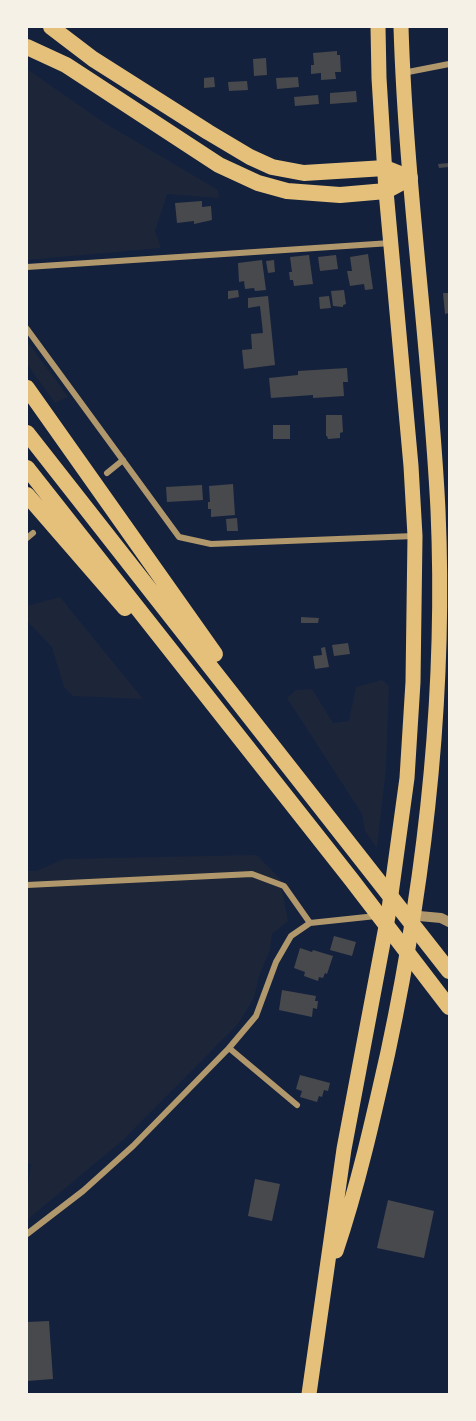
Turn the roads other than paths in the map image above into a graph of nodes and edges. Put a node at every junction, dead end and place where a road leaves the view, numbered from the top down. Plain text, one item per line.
1 (35, 27) edge
2 (51, 27) edge
3 (378, 27) edge
4 (401, 27) edge
5 (27, 39) edge
6 (27, 47) edge
7 (93, 59) junction
8 (66, 64) junction
9 (449, 64) edge
10 (402, 74) junction
11 (385, 168) junction
12 (410, 178) junction
13 (386, 191) junction
14 (391, 243) junction
15 (27, 267) edge
16 (27, 328) edge
17 (27, 388) edge
18 (27, 433) edge
19 (123, 460) junction
20 (27, 468) edge
21 (107, 473) dead end
22 (27, 495) edge
23 (415, 536) junction
24 (197, 686) junction
25 (306, 786) junction
26 (27, 885) edge
27 (414, 915) junction
28 (388, 916) junction
29 (449, 922) edge
30 (310, 923) junction
31 (448, 970) edge
32 (446, 1003) edge
33 (230, 1048) junction
34 (297, 1105) dead end
35 (27, 1234) edge
36 (325, 1285) junction
37 (309, 1394) edge

1 - 7 highway
2 - 7 highway
3 - 11 highway
4 - 10 highway
5 - 8 highway
6 - 8 highway
7 - 11 highway
8 - 13 highway
9 - 10 street
10 - 12 highway
11 - 12 highway
11 - 13 highway
12 - 13 highway
12 - 27 highway
13 - 14 highway
14 - 15 street
14 - 23 highway
16 - 19 street
17 - 25 highway
18 - 25 highway
19 - 21 street
19 - 23 street
20 - 24 highway
22 - 24 highway
23 - 28 highway
24 - 32 highway
25 - 31 highway
26 - 30 street
27 - 28 street
27 - 29 street
27 - 36 highway
28 - 30 street
28 - 36 highway
30 - 33 street
33 - 34 street
33 - 35 street
36 - 37 highway

